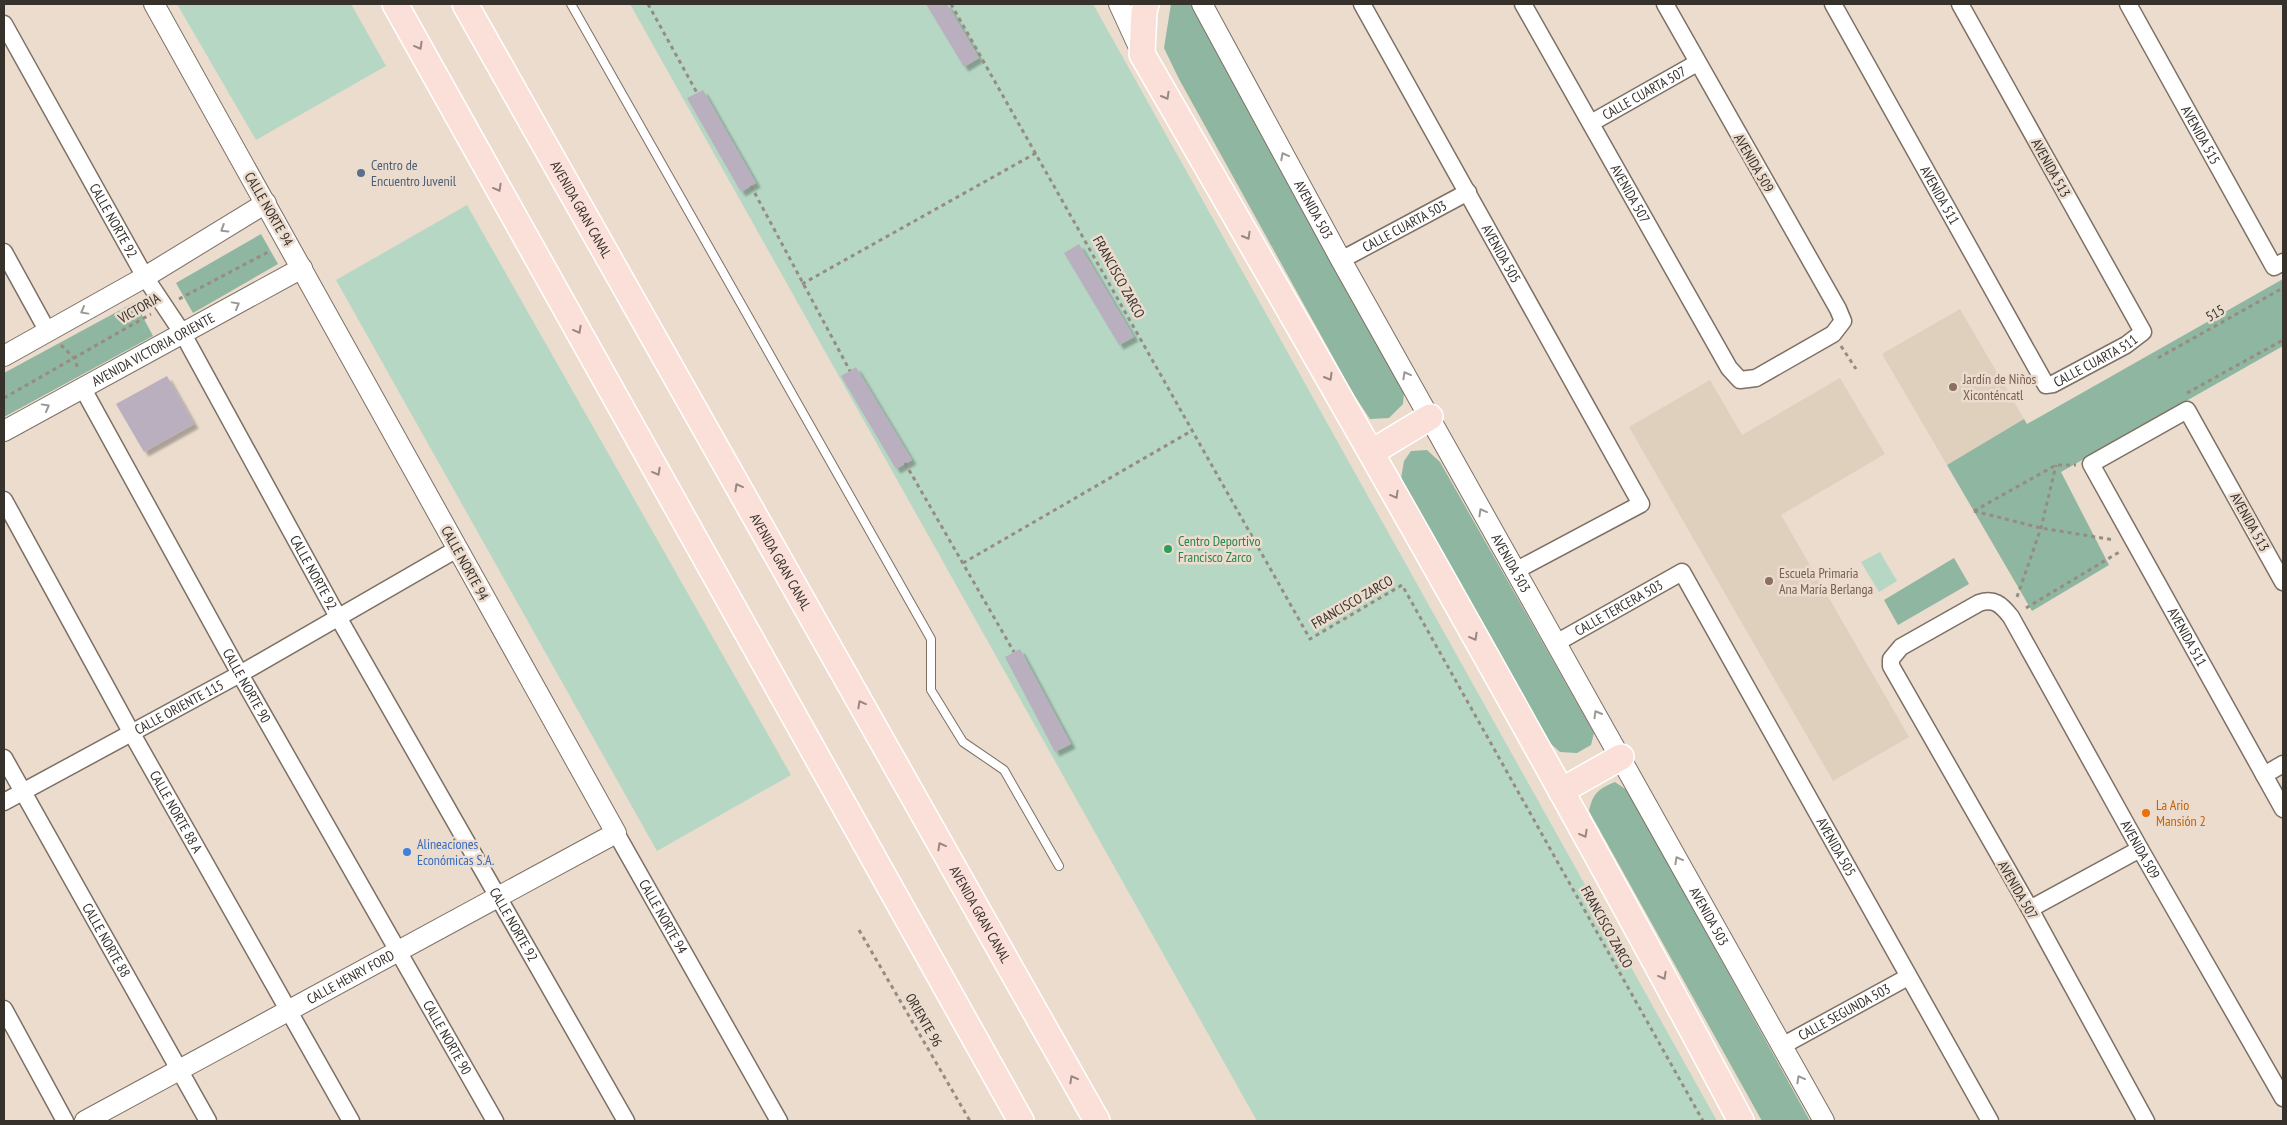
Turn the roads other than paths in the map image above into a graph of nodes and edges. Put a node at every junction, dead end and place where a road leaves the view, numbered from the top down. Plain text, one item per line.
1 (154, 4) edge
2 (395, 4) edge
3 (465, 4) edge
4 (571, 4) edge
5 (1119, 4) edge
6 (1146, 4) edge
7 (1202, 4) edge
8 (1362, 4) edge
9 (1524, 4) edge
10 (1665, 4) edge
11 (1833, 4) edge
12 (1960, 4) edge
13 (2128, 4) edge
14 (4, 24) edge
15 (1142, 54) junction
16 (1697, 63) junction
17 (1591, 123) junction
18 (1468, 192) junction
19 (266, 203) junction
20 (4, 252) edge
21 (1341, 260) junction
22 (2279, 264) edge
23 (302, 268) junction
24 (145, 277) junction
25 (48, 332) junction
26 (2143, 332) joint
27 (183, 334) junction
28 (4, 356) edge
29 (1740, 380) joint
30 (2046, 385) joint
31 (82, 387) junction
32 (2183, 403) joint
33 (1430, 417) junction
34 (4, 431) edge
35 (1372, 452) junction
36 (4, 500) edge
37 (457, 549) junction
38 (1515, 571) junction
39 (1682, 572) joint
40 (2283, 582) edge
41 (338, 617) junction
42 (1556, 643) junction
43 (1891, 658) joint
44 (240, 674) junction
45 (131, 732) junction
46 (1621, 757) junction
47 (4, 758) edge
48 (2283, 764) edge
49 (2264, 774) junction
50 (1561, 791) junction
51 (23, 792) junction
52 (4, 802) edge
53 (2283, 809) edge
54 (616, 833) junction
55 (2140, 849) junction
56 (1059, 866) dead end
57 (499, 897) junction
58 (2030, 909) junction
59 (399, 952) junction
60 (1908, 977) junction
61 (4, 1009) edge
62 (288, 1010) junction
63 (1782, 1046) junction
64 (178, 1070) junction
65 (2283, 1098) edge
66 (65, 1121) edge
67 (85, 1121) edge
68 (208, 1121) edge
69 (351, 1121) edge
70 (495, 1121) edge
71 (626, 1121) edge
72 (779, 1121) edge
73 (1022, 1121) edge
74 (1096, 1121) edge
75 (1740, 1121) edge
76 (1824, 1121) edge
77 (1990, 1121) edge
78 (2146, 1121) edge

1 - 19 street, CALLE NORTE 94
2 -> 73 main road
74 -> 3 main road, AVENIDA GRAN CANAL
4 - 56 lane
5 - 15 street
6 - 15 main road
21 -> 7 street, AVENIDA 503
8 - 18 street, AVENIDA 505
9 - 17 street, AVENIDA 507
10 - 16 street, AVENIDA 509
11 - 30 street, AVENIDA 511
12 - 26 street, AVENIDA 513
13 - 22 street, AVENIDA 515
14 - 24 street, CALLE NORTE 92
15 -> 35 main road
16 - 17 street, CALLE CUARTA 507
16 - 29 street, AVENIDA 509
17 - 29 street, AVENIDA 507
18 - 21 street, CALLE CUARTA 503
18 - 38 street, AVENIDA 505
19 - 23 street, CALLE NORTE 94
19 -> 24 street
20 - 25 street
33 -> 21 street, AVENIDA 503
27 -> 23 street, AVENIDA VICTORIA ORIENTE
23 - 37 street, CALLE NORTE 94
24 -> 25 street
24 - 27 street, CALLE NORTE 92
25 - 28 street
26 - 30 street, CALLE CUARTA 511
27 - 31 street, AVENIDA VICTORIA ORIENTE
27 - 41 street, CALLE NORTE 92
34 -> 31 street, AVENIDA VICTORIA ORIENTE
31 - 44 street, CALLE NORTE 90
32 - 40 street, AVENIDA 513
32 - 49 street, AVENIDA 511
33 - 35 main road
38 -> 33 street, AVENIDA 503
35 -> 50 main road
36 - 45 street, CALLE NORTE 88 A
37 - 41 street, CALLE ORIENTE 115
37 - 54 street, CALLE NORTE 94
38 - 42 street, AVENIDA 503
39 - 42 street, CALLE TERCERA 503
39 - 60 street, AVENIDA 505
41 - 44 street, CALLE ORIENTE 115
41 - 57 street, CALLE NORTE 92
46 -> 42 street, AVENIDA 503
43 - 55 street, AVENIDA 509
43 - 58 street, AVENIDA 507
44 - 45 street, CALLE ORIENTE 115
44 - 59 street, CALLE NORTE 90
45 - 51 street, CALLE ORIENTE 115
45 - 62 street, CALLE NORTE 88 A
46 - 50 main road
63 -> 46 street, AVENIDA 503
47 - 51 street, CALLE NORTE 88
48 - 49 street
49 - 53 street, AVENIDA 511
50 -> 75 main road
51 - 52 street, CALLE ORIENTE 115
51 - 64 street, CALLE NORTE 88
54 - 57 street, CALLE HENRY FORD
54 - 72 street, CALLE NORTE 94
55 - 58 street
55 - 65 street, AVENIDA 509
57 - 59 street, CALLE HENRY FORD
57 - 71 street, CALLE NORTE 92
58 - 78 street, AVENIDA 507
59 - 62 street, CALLE HENRY FORD
59 - 70 street, CALLE NORTE 90
60 - 63 street, CALLE SEGUNDA 503
60 - 77 street, AVENIDA 505
61 - 66 street
62 - 64 street, CALLE HENRY FORD
62 - 69 street, CALLE NORTE 88 A
76 -> 63 street, AVENIDA 503
64 - 67 street, CALLE HENRY FORD
64 - 68 street, CALLE NORTE 88

